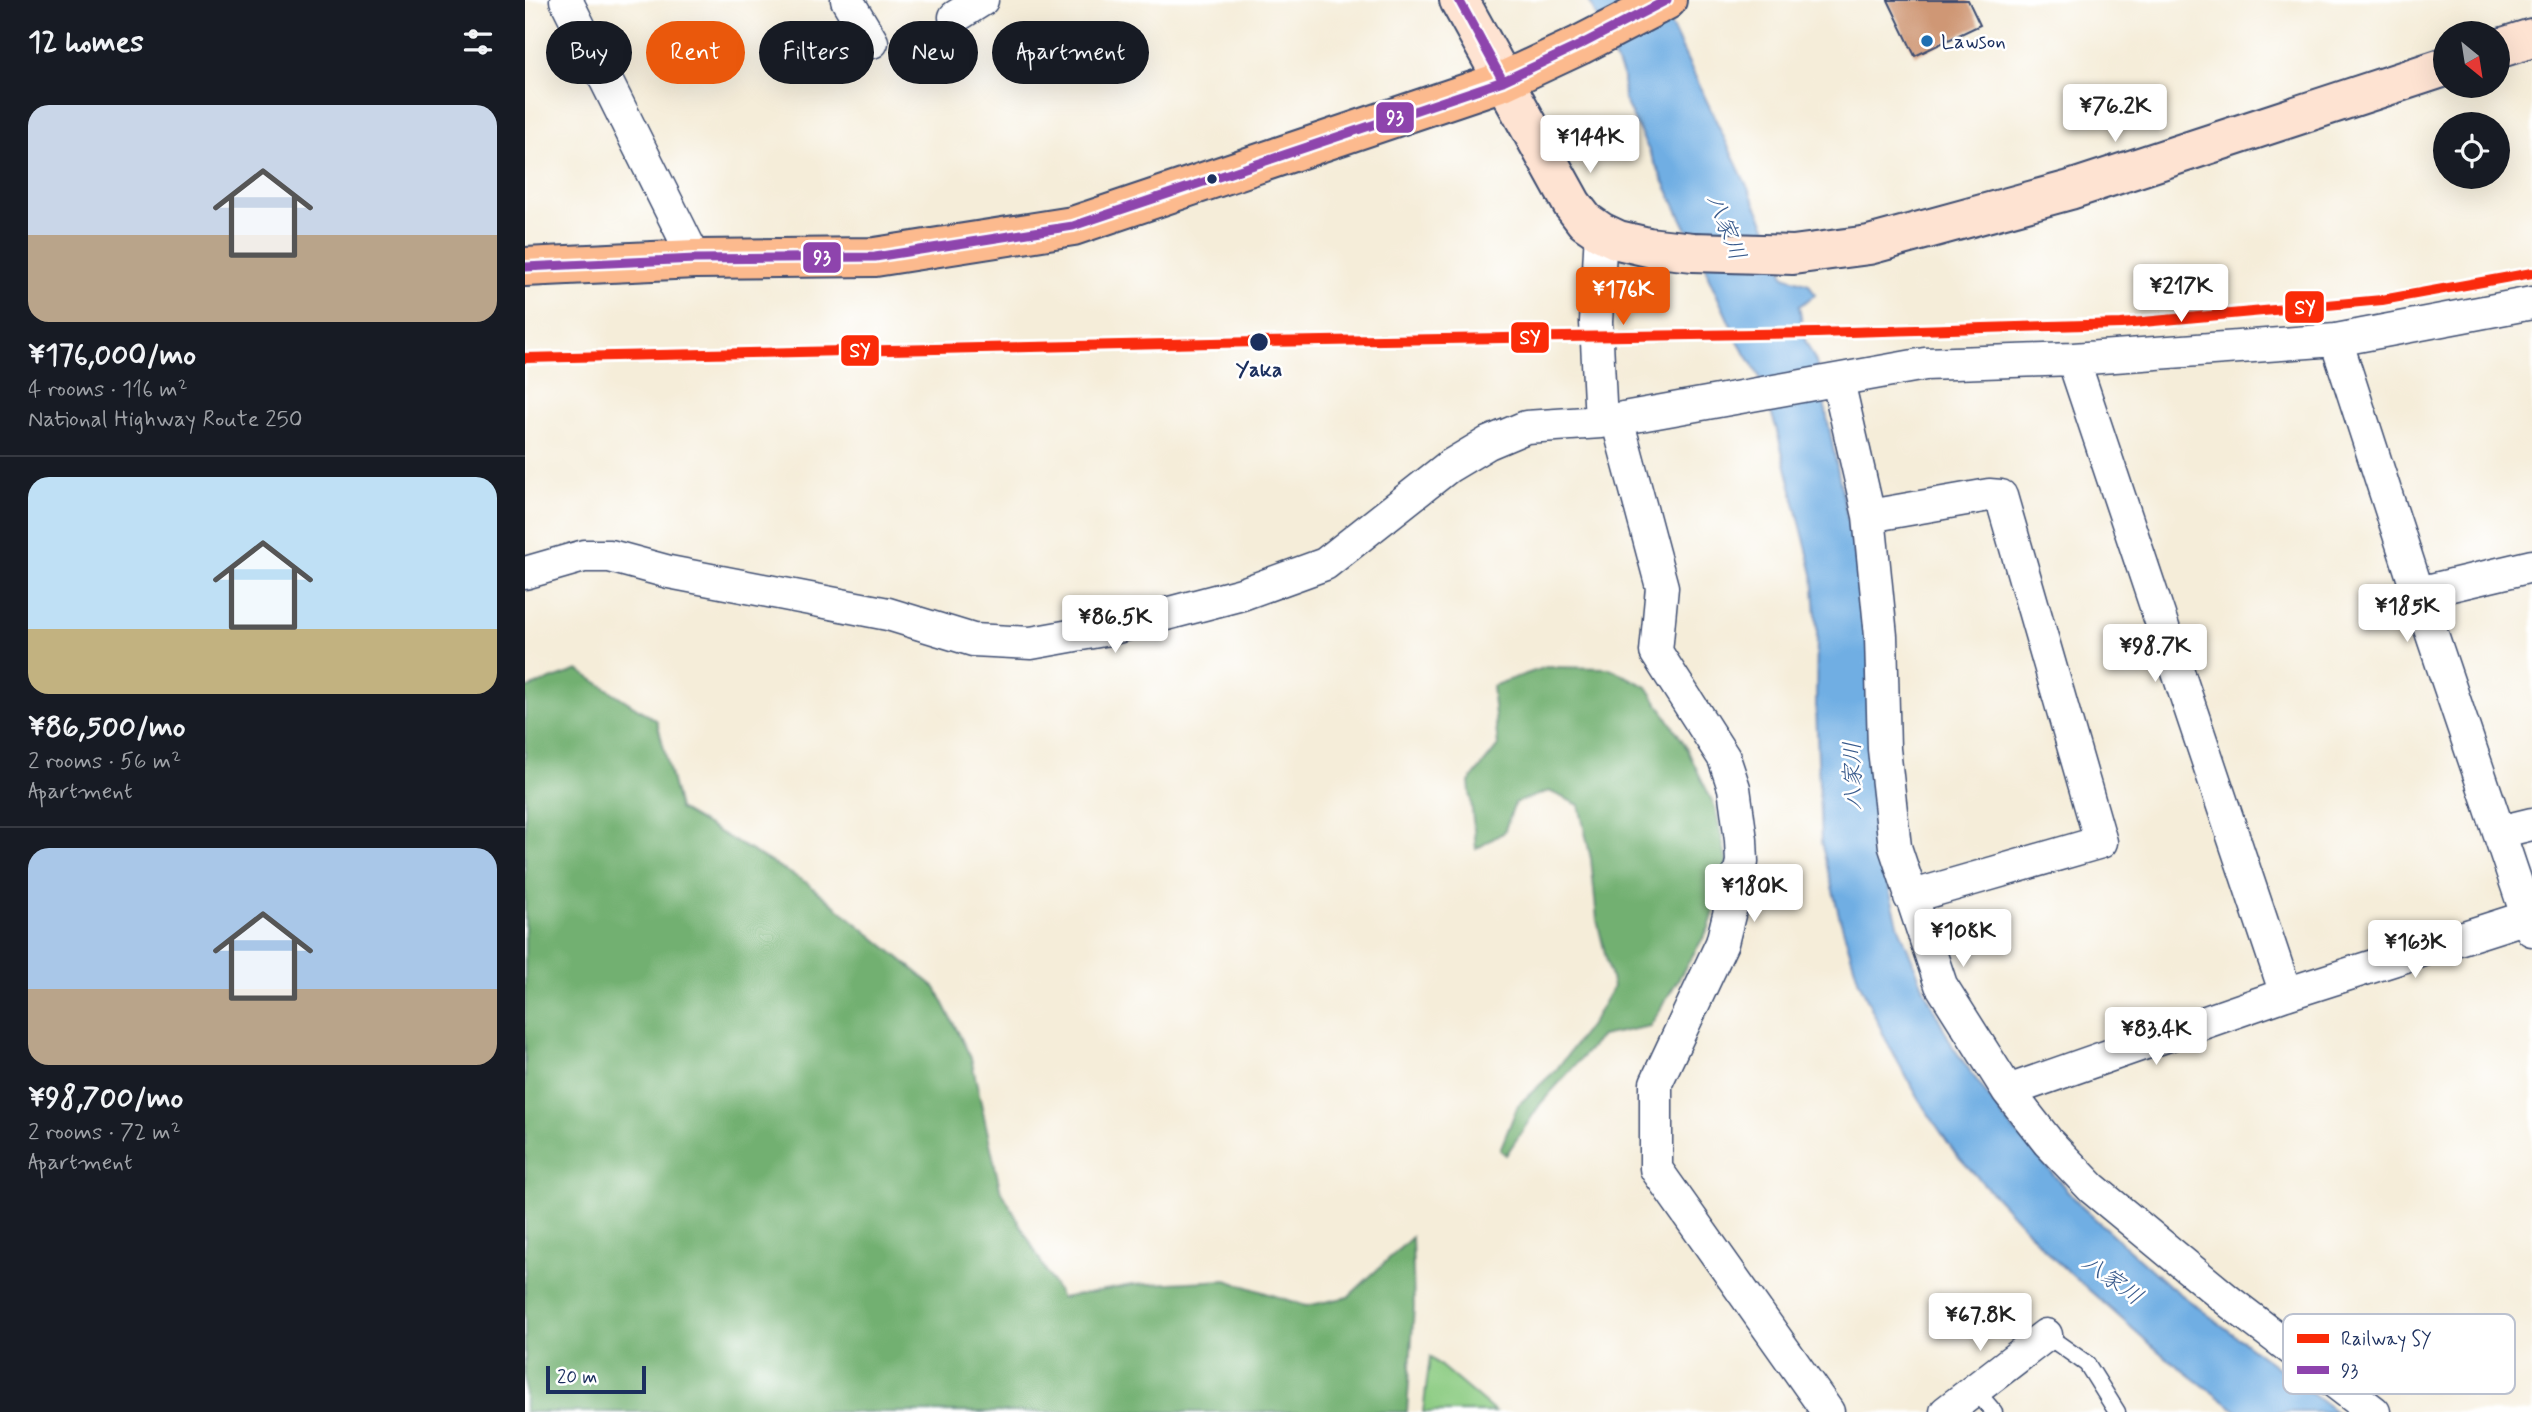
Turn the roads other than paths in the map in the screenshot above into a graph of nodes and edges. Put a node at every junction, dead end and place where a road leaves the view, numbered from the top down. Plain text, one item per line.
1 (566, 0) edge
2 (848, 0) edge
3 (982, 0) edge
4 (1459, 0) edge
5 (1667, 0) edge
6 (955, 17) dead end
7 (860, 21) edge
8 (2532, 38) edge
9 (2510, 45) edge
10 (2433, 70) edge
11 (1503, 81) junction
12 (1601, 232) junction
13 (695, 259) junction
14 (525, 267) edge
15 (2532, 303) edge
16 (2336, 340) junction
17 (2073, 359) junction
18 (1838, 381) junction
19 (1609, 421) junction
20 (1868, 516) junction
21 (2532, 566) edge
22 (525, 573) edge
23 (2418, 593) junction
24 (2532, 824) edge
25 (2498, 832) junction
26 (1910, 897) junction
27 (2529, 923) edge
28 (2286, 994) junction
29 (2008, 1091) junction
30 (2046, 1335) joint
31 (2283, 1343) edge
32 (2350, 1394) edge
33 (1984, 1401) edge
34 (1828, 1412) edge
35 (1946, 1412) edge
36 (2117, 1412) edge
37 (2374, 1412) edge

1 - 13 street
2 - 7 street
3 - 6 street
4 - 11 street
5 - 11 highway
8 - 9 street
10 - 12 street
11 - 12 street
11 - 13 highway
12 - 19 street
13 - 14 highway
15 - 16 street
16 - 17 street
16 - 23 street
17 - 18 street
17 - 28 street
18 - 19 street
18 - 20 street
19 - 22 street
19 - 34 street
20 - 26 street
20 - 26 street
21 - 23 street
23 - 25 street
24 - 25 street
25 - 27 street
26 - 29 street
27 - 28 street
28 - 29 street
29 - 31 street
30 - 33 street
30 - 36 lane
32 - 37 street
33 - 35 street

